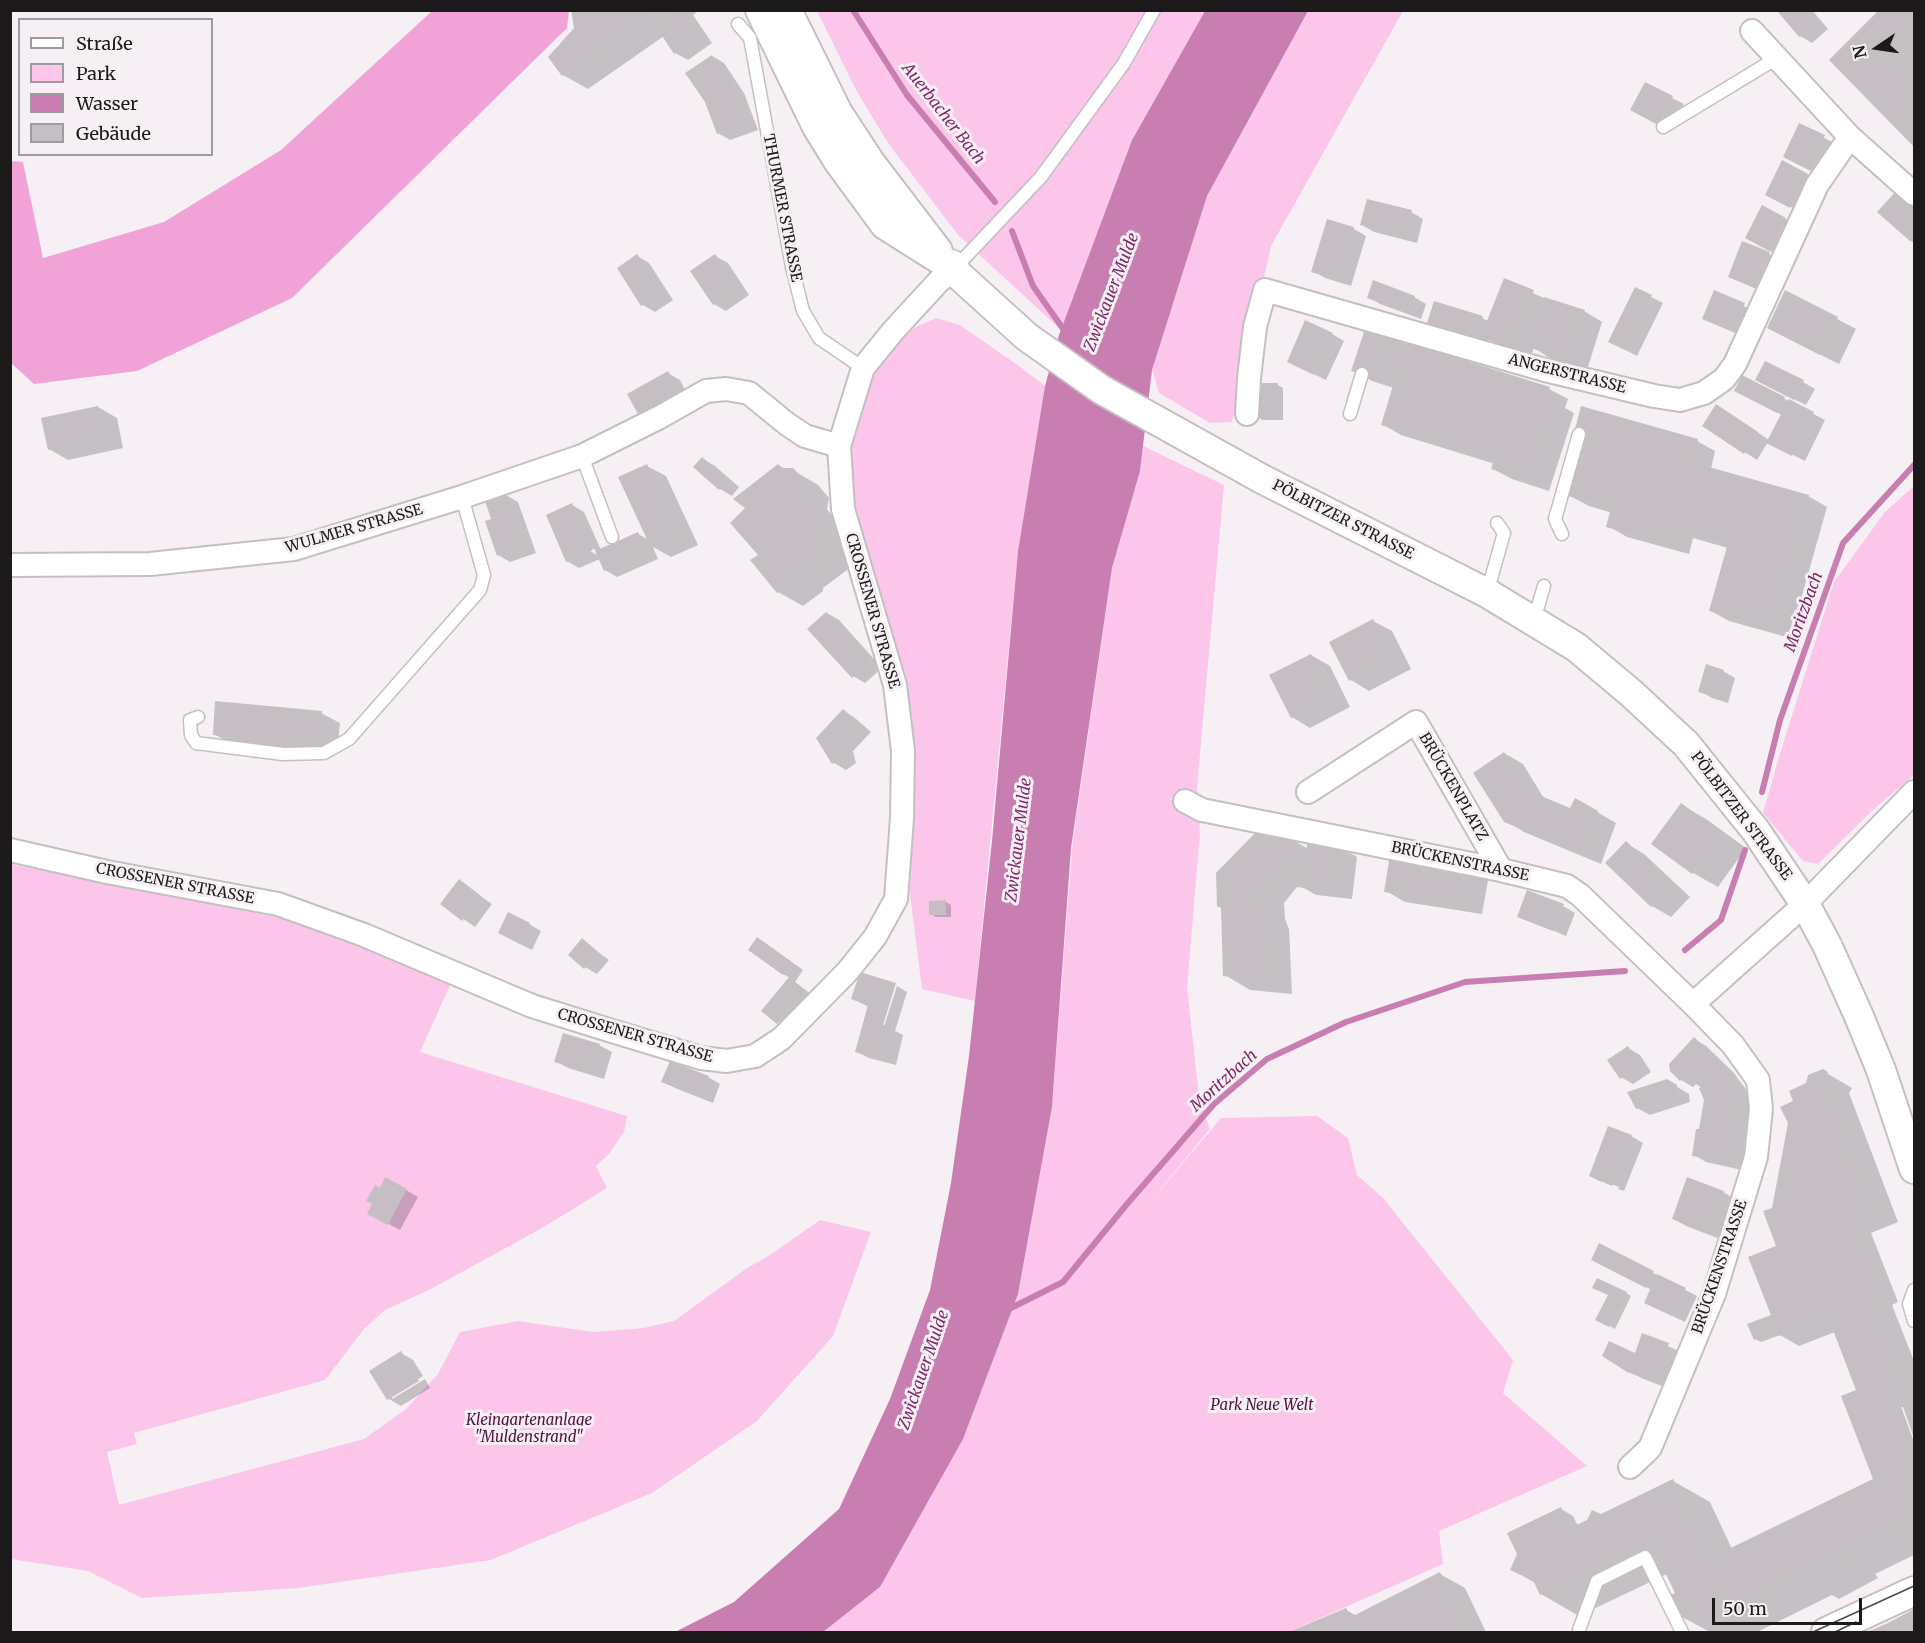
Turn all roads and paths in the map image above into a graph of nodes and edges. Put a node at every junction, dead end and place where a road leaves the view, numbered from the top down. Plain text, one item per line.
1 (787, 10) edge
2 (1154, 10) edge
3 (749, 17) edge
4 (1752, 31) dead end
5 (1777, 58) junction
6 (1664, 126) dead end
7 (1850, 137) junction
8 (1914, 194) edge
9 (952, 268) junction
10 (863, 368) junction
11 (1362, 374) dead end
12 (1247, 414) dead end
13 (1350, 414) dead end
14 (1579, 434) dead end
15 (839, 446) junction
16 (1216, 452) joint
17 (582, 456) junction
18 (462, 497) junction
19 (1497, 524) dead end
20 (1562, 534) dead end
21 (612, 537) dead end
22 (10, 565) edge
23 (1544, 586) dead end
24 (1487, 593) junction
25 (1534, 620) junction
26 (198, 717) dead end
27 (1308, 792) dead end
28 (1185, 801) dead end
29 (1909, 803) edge
30 (10, 850) edge
31 (1501, 870) junction
32 (1805, 904) junction
33 (1693, 1004) junction
34 (1914, 1169) edge
35 (1914, 1290) edge
36 (1912, 1303) edge
37 (1914, 1321) edge
38 (1630, 1467) dead end
39 (1914, 1591) edge
40 (1579, 1630) dead end
41 (1682, 1632) edge
42 (1826, 1632) edge

1 - 9 street, THURMER STRASSE
2 - 9 lane
3 - 9 street, THURMER STRASSE
3 - 10 lane, THURMER STRASSE
4 - 5 street
5 - 6 lane
5 - 7 street
7 - 8 street
7 - 12 street, ANGERSTRASSE
9 - 10 street, CROSSENER STRASSE
9 - 16 street, THURMER STRASSE
10 - 15 street, CROSSENER STRASSE
11 - 13 lane
14 - 20 lane
15 - 17 street, WULMER STRASSE
15 - 30 street, CROSSENER STRASSE
16 - 24 street, PÖLBITZER STRASSE
17 - 18 street, WULMER STRASSE
17 - 21 lane
18 - 22 street, WULMER STRASSE
18 - 26 lane
19 - 24 lane
23 - 25 lane
24 - 25 street, PÖLBITZER STRASSE
25 - 32 street, PÖLBITZER STRASSE
27 - 31 street, BRÜCKENPLATZ
28 - 31 street, BRÜCKENSTRASSE
29 - 32 street
31 - 33 street, BRÜCKENSTRASSE
32 - 33 street
32 - 34 street, PÖLBITZER STRASSE
33 - 38 street, BRÜCKENSTRASSE
35 - 36 lane
36 - 37 lane
39 - 42 street
40 - 41 lane

